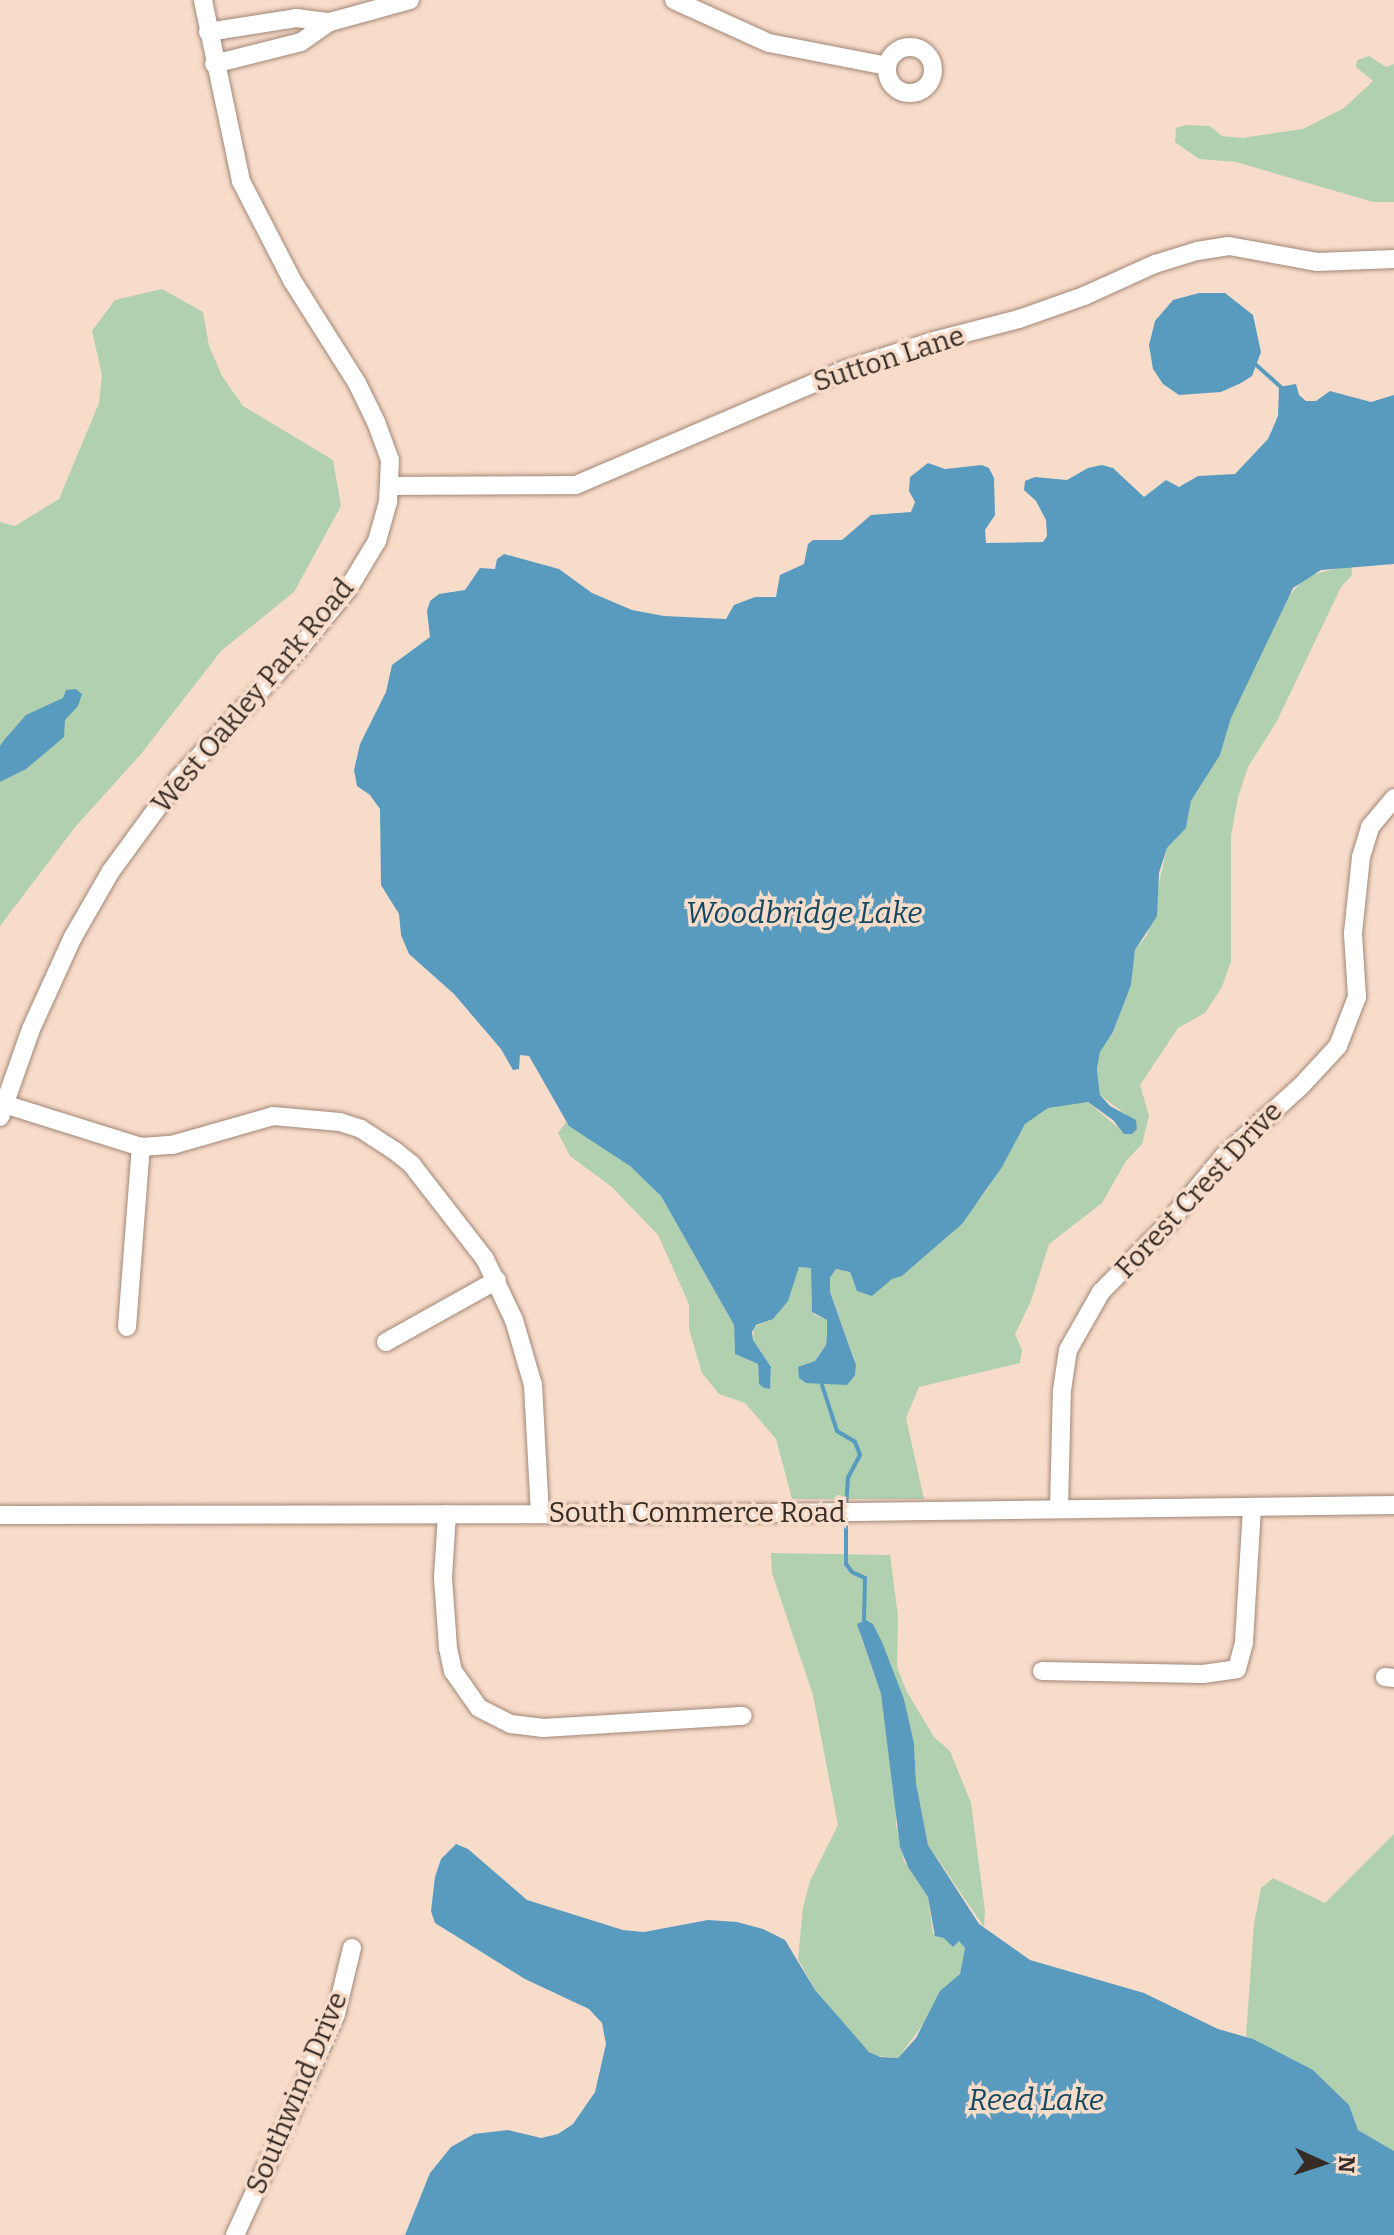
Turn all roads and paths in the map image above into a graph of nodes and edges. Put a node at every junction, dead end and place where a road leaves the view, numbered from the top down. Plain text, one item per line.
1 (203, 0) edge
2 (410, 0) edge
3 (674, 0) edge
4 (330, 22) junction
5 (208, 32) junction
6 (214, 64) junction
7 (887, 66) dead end
8 (1394, 259) edge
9 (389, 486) junction
10 (1394, 798) edge
11 (2, 1110) edge
12 (141, 1147) junction
13 (497, 1280) junction
14 (127, 1327) dead end
15 (386, 1342) dead end
16 (1394, 1505) edge
17 (1252, 1507) junction
18 (1059, 1509) junction
19 (447, 1514) junction
20 (540, 1514) junction
21 (0, 1515) edge
22 (1042, 1671) dead end
23 (743, 1716) dead end
24 (352, 1948) dead end
25 (235, 2235) edge

1 - 5 street, West Oakley Park Road
2 - 4 street
3 - 7 street
4 - 5 street
4 - 6 street
5 - 6 street, West Oakley Park Road
6 - 9 street, West Oakley Park Road
8 - 9 street, Sutton Lane
9 - 11 street, West Oakley Park Road
10 - 18 street, Forest Crest Drive
11 - 12 street
12 - 13 street
12 - 14 street
13 - 15 street
13 - 20 street
16 - 17 street, South Commerce Road
17 - 18 street, South Commerce Road
17 - 22 street
18 - 20 street, South Commerce Road
19 - 20 street, South Commerce Road
19 - 21 street, South Commerce Road
19 - 23 street
24 - 25 street, Southwind Drive

